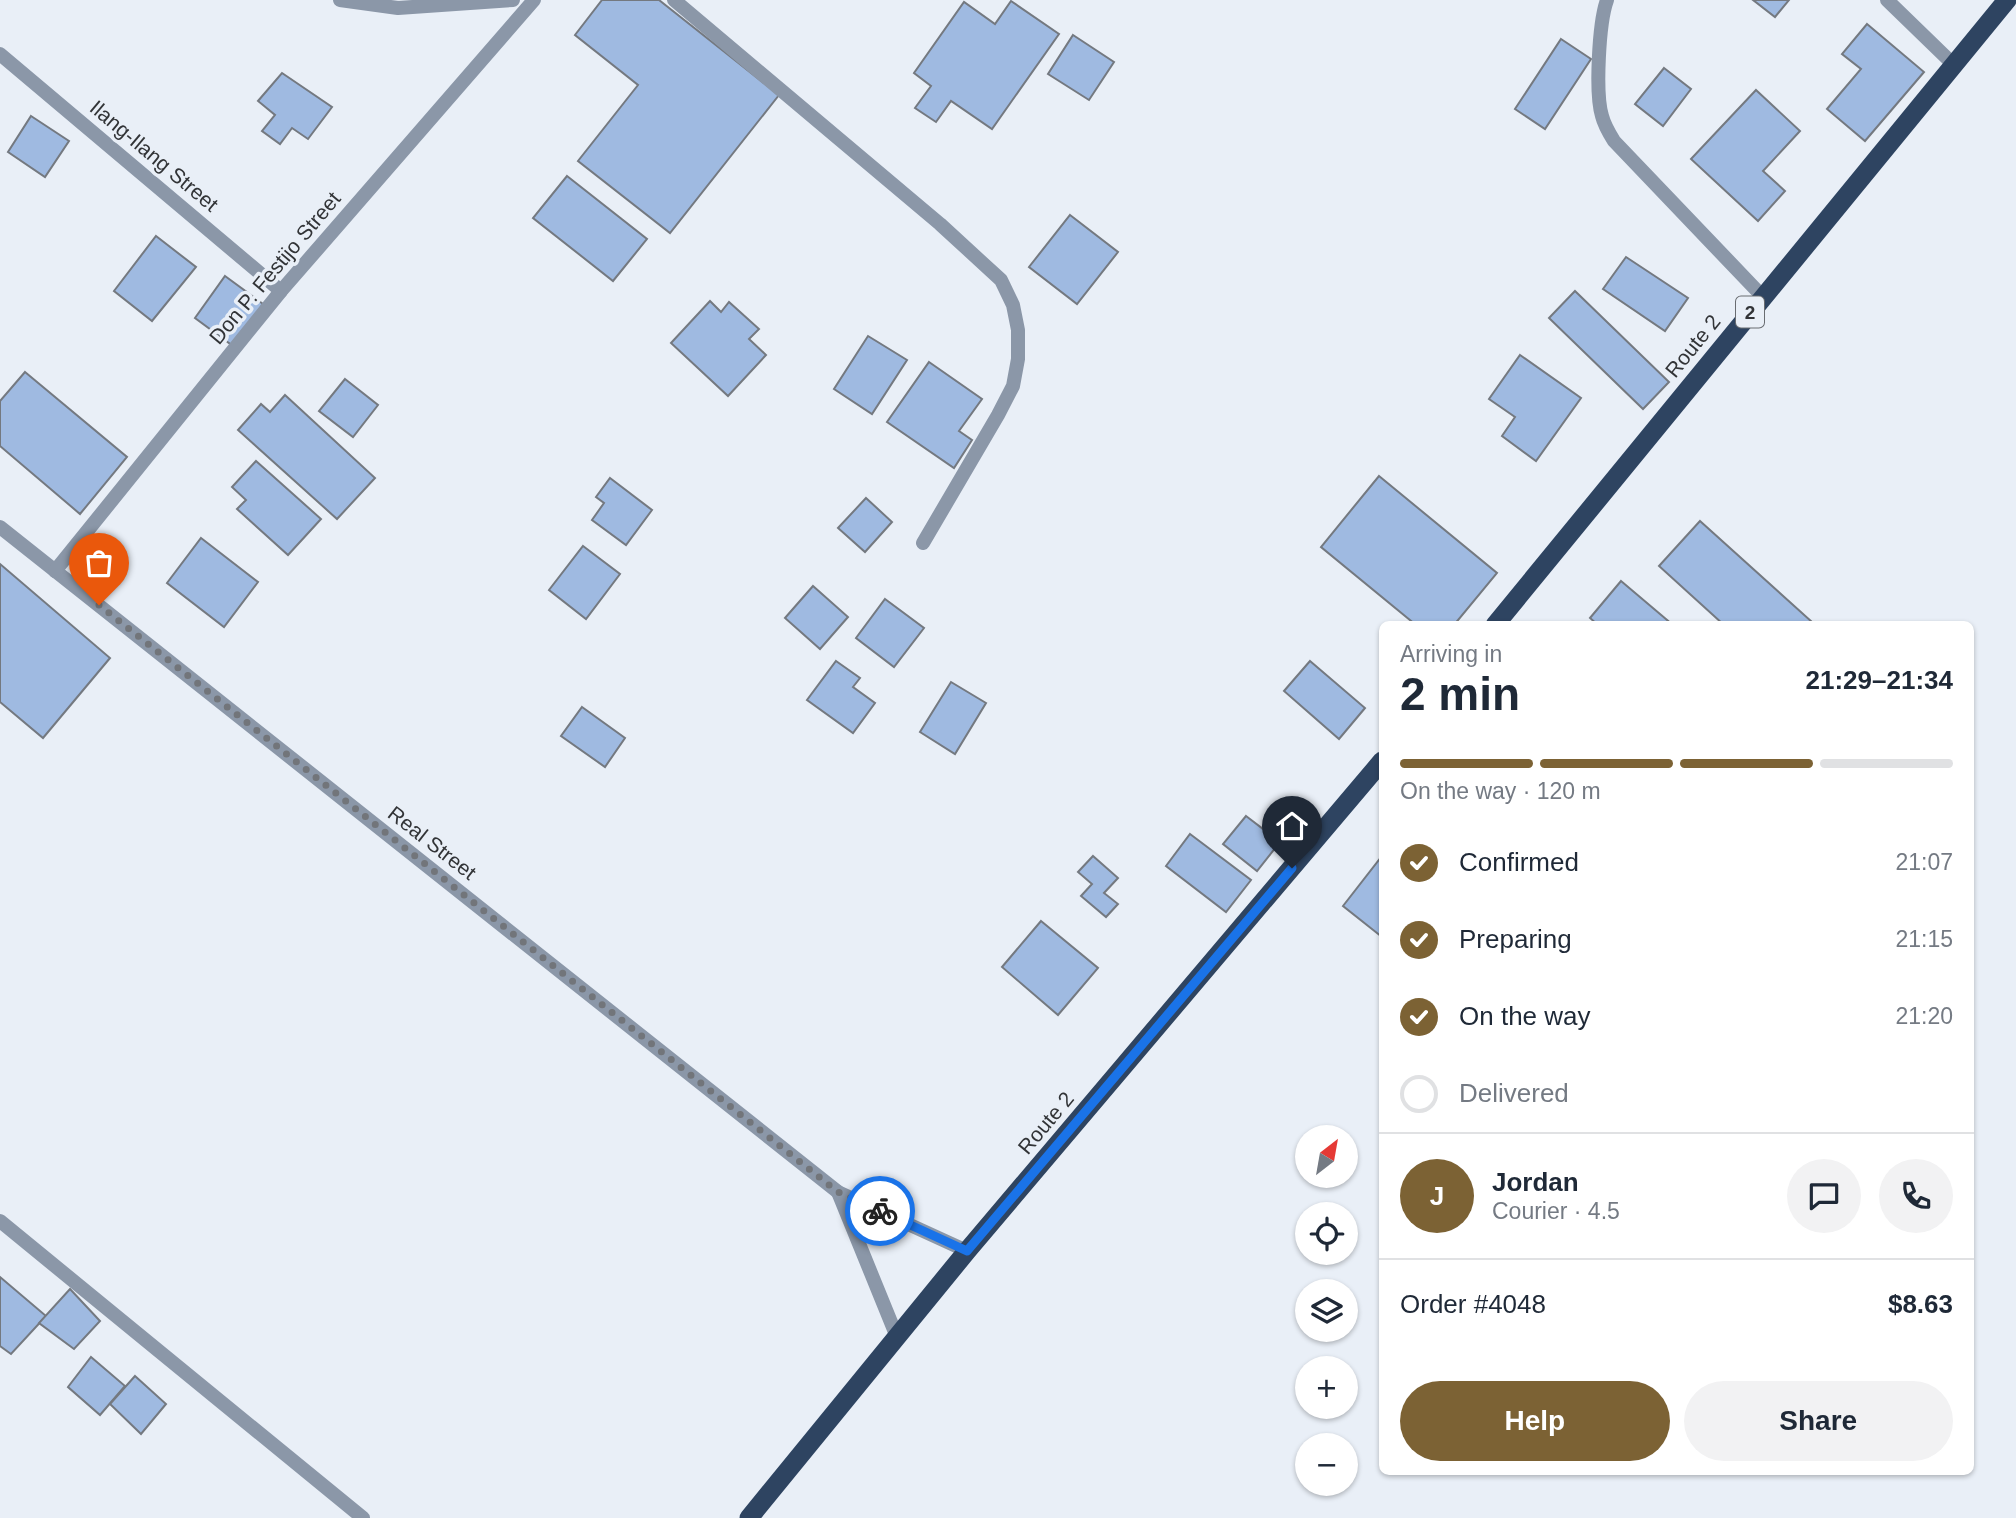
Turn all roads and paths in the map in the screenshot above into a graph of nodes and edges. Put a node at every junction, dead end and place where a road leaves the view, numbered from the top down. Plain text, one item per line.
1 (340, 0) edge
2 (513, 0) edge
3 (534, 0) edge
4 (674, 0) edge
5 (1607, 0) edge
6 (1887, 0) edge
7 (2007, 0) edge
8 (0, 54) edge
9 (1954, 64) junction
10 (281, 291) junction
11 (1763, 297) junction
12 (0, 527) edge
13 (923, 543) dead end
14 (55, 571) junction
15 (1498, 621) edge
16 (1379, 765) edge
17 (838, 1192) junction
18 (0, 1221) edge
19 (967, 1251) junction
20 (897, 1337) junction
21 (363, 1518) edge
22 (749, 1518) edge

1 - 2 street
3 - 10 street, Don P. Festijo Street
4 - 13 street
5 - 11 street
6 - 9 street
7 - 9 highway, Route 2 / 2
8 - 10 street, Ilang-Ilang Street
9 - 11 highway, Route 2 / 2
10 - 14 street, Don P. Festijo Street
11 - 15 highway, Route 2 / 2
12 - 14 street, Real Street
14 - 17 street, Real Street
16 - 19 highway, Route 2
17 - 19 street, Real Street
17 - 20 street
18 - 21 street
19 - 20 highway, Route 2
20 - 22 highway, Route 2

